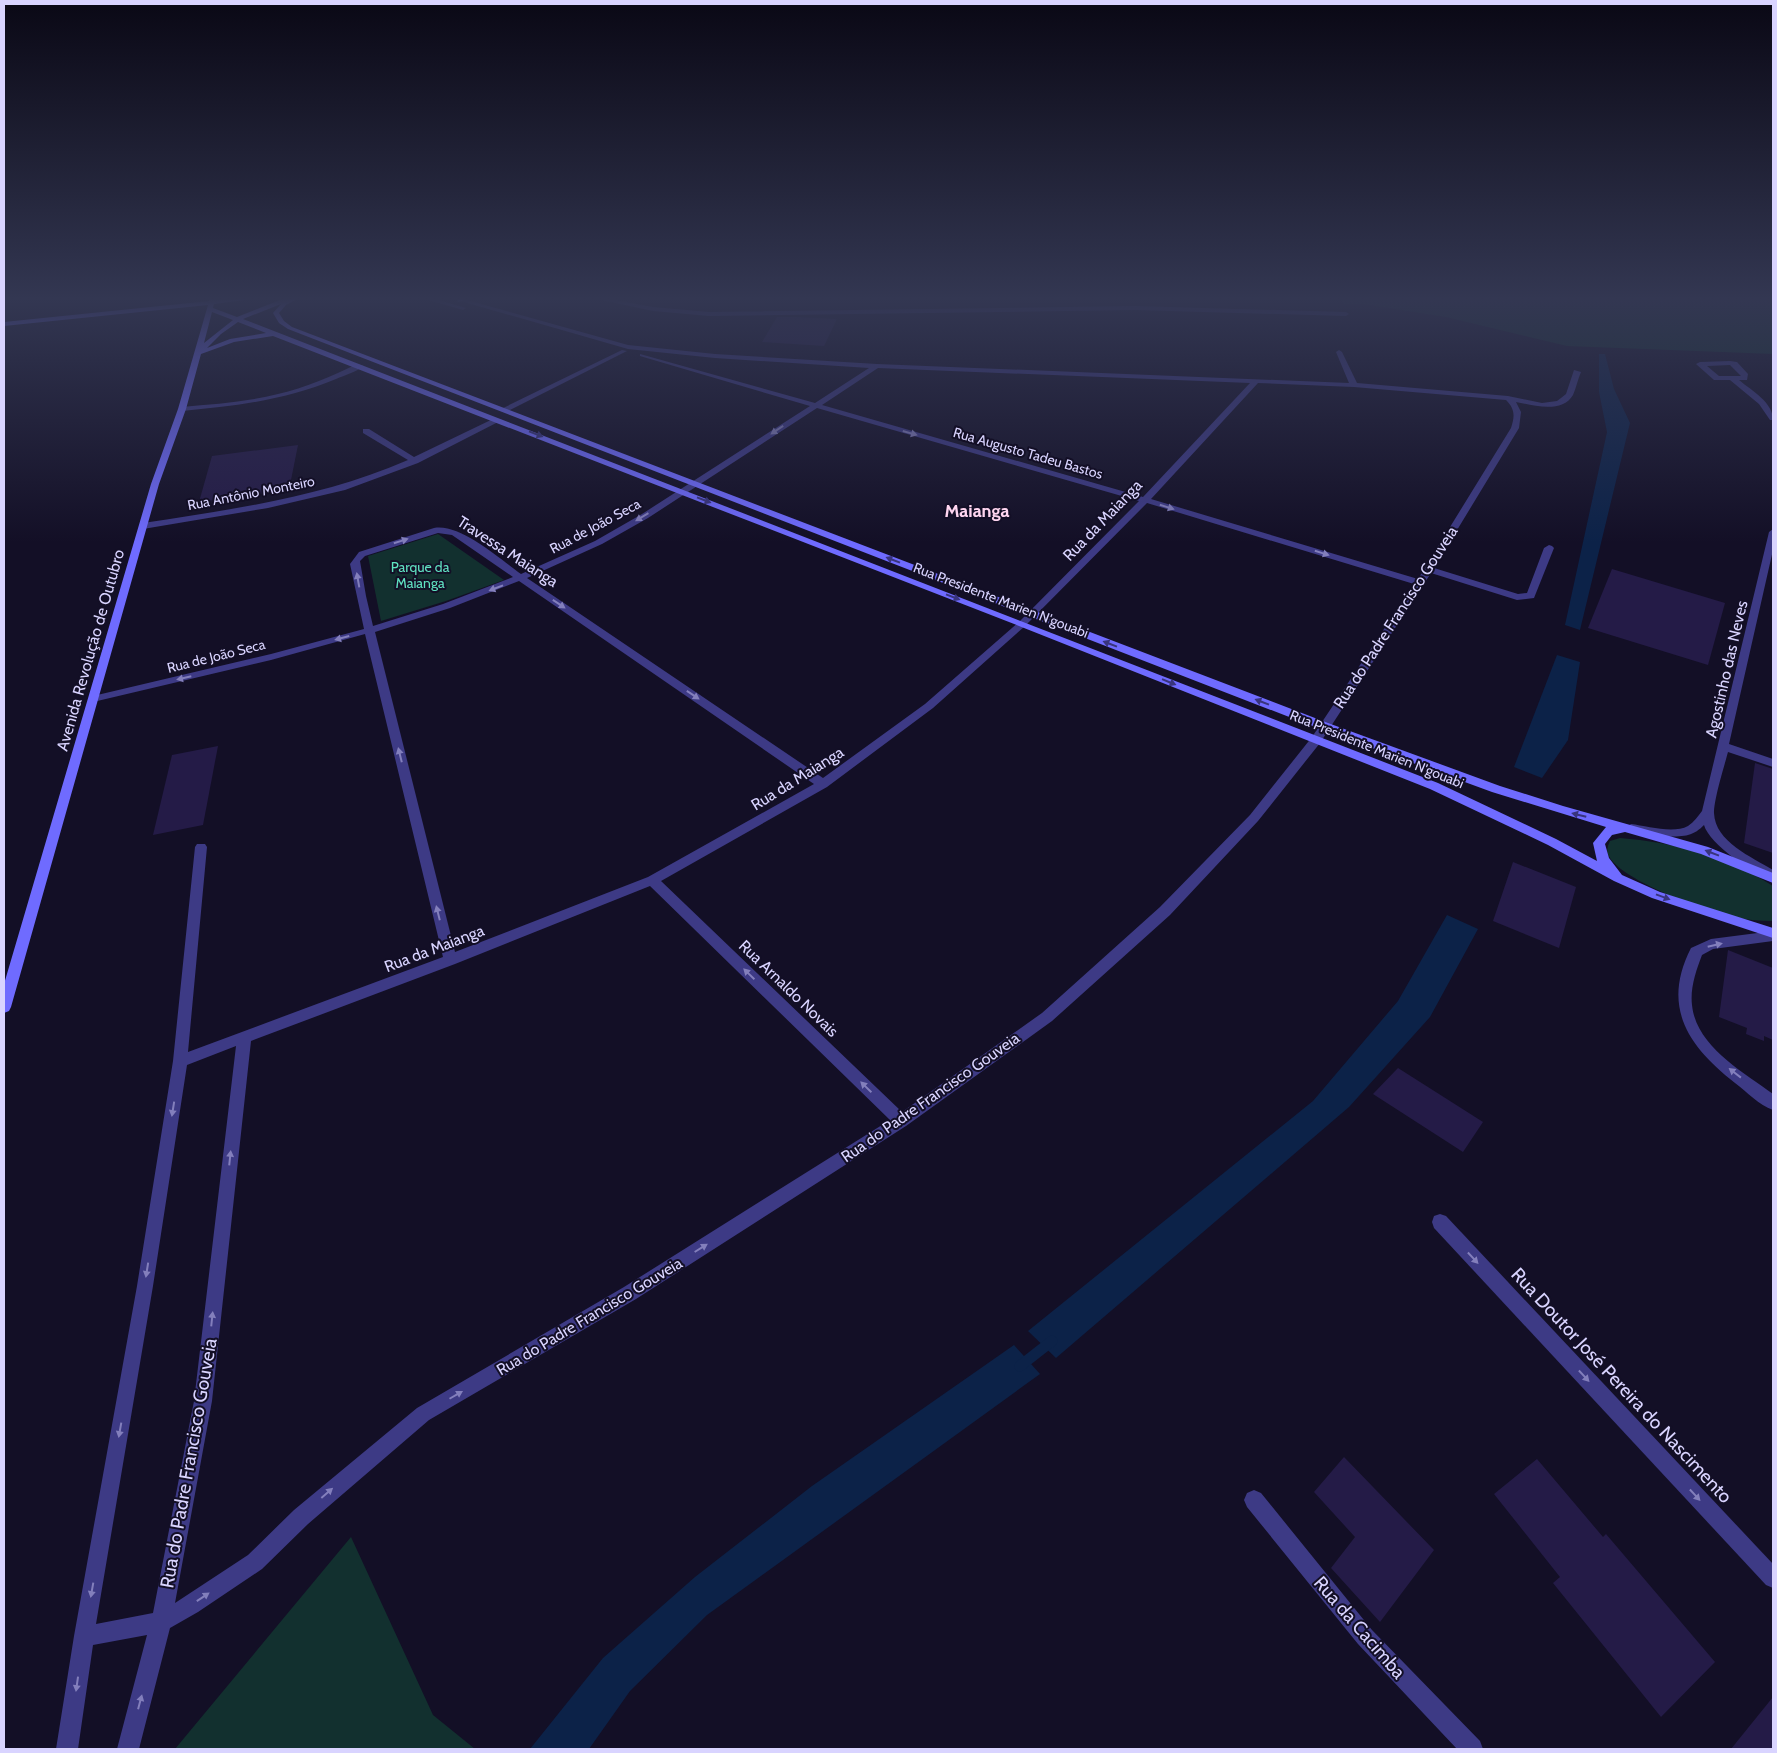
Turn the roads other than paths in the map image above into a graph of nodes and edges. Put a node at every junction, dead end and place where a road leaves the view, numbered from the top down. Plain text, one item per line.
1 (190, 380) edge
2 (328, 380) edge
3 (395, 380) edge
4 (425, 380) edge
5 (564, 380) edge
6 (728, 380) edge
7 (855, 380) edge
8 (1252, 380) edge
9 (1257, 380) junction
10 (1352, 380) edge
11 (1574, 380) edge
12 (1735, 380) edge
13 (1354, 385) junction
14 (1508, 398) junction
15 (814, 405) junction
16 (182, 409) junction
17 (503, 410) junction
18 (1773, 418) edge
19 (498, 420) junction
20 (366, 431) dead end
21 (415, 461) junction
22 (697, 484) junction
23 (684, 492) junction
24 (1145, 500) junction
25 (144, 526) junction
26 (1773, 532) edge
27 (1548, 548) dead end
28 (1428, 569) junction
29 (522, 578) junction
30 (1420, 583) junction
31 (1033, 614) junction
32 (1022, 624) junction
33 (370, 630) junction
34 (93, 699) junction
35 (1324, 726) junction
36 (1316, 740) junction
37 (1724, 746) junction
38 (1773, 763) edge
39 (823, 784) junction
40 (1708, 812) junction
41 (1627, 827) junction
42 (200, 847) dead end
43 (1773, 877) edge
44 (1618, 878) junction
45 (652, 880) junction
46 (1773, 934) edge
47 (450, 960) junction
48 (4, 1007) edge
49 (244, 1036) junction
50 (180, 1061) junction
51 (1773, 1103) edge
52 (901, 1121) junction
53 (1440, 1222) dead end
54 (1254, 1500) dead end
55 (1773, 1578) edge
56 (161, 1622) junction
57 (84, 1636) junction
58 (67, 1749) edge
59 (128, 1749) edge
60 (1472, 1749) edge

1 - 16 street, Avenida Revolução de Outubro
2 - 16 street
3 - 19 street, Rua Presidente Marien N'gouabi
4 - 17 street, Rua Presidente Marien N'gouabi
5 - 17 street
6 - 15 street, Rua Augusto Tadeu Bastos
7 - 15 street, Rua de João Seca
8 - 9 street
9 - 13 street
9 - 24 street, Rua da Maianga
10 - 13 street
11 - 14 street
12 - 18 street
13 - 14 street
14 - 28 street, Rua do Padre Francisco Gouveia
15 -> 22 street, Rua de João Seca
15 -> 24 street, Rua Augusto Tadeu Bastos
16 - 25 street, Avenida Revolução de Outubro
17 - 22 street, Rua Presidente Marien N'gouabi
19 - 21 street, Rua Antônio Monteiro
19 -> 23 street, Rua Presidente Marien N'gouabi
20 - 21 street
21 - 25 street, Rua Antônio Monteiro
22 - 23 street, Rua de João Seca
31 -> 22 street, Rua Presidente Marien N'gouabi
23 -> 29 street, Rua de João Seca
23 -> 32 street, Rua Presidente Marien N'gouabi
24 -> 30 street, Rua Augusto Tadeu Bastos
24 - 31 street, Rua da Maianga
25 - 34 street, Avenida Revolução de Outubro
26 - 37 street, Agostinho das Neves
27 - 28 street
28 - 30 street, Rua do Padre Francisco Gouveia
29 -> 33 street, Rua de João Seca
33 -> 29 street, Travessa Maianga
29 -> 39 street, Travessa Maianga
30 - 35 street, Rua do Padre Francisco Gouveia
31 - 32 street, Rua da Maianga
35 -> 31 street, Rua Presidente Marien N'gouabi
32 -> 36 street, Rua Presidente Marien N'gouabi
32 - 39 street, Rua da Maianga
33 -> 34 street, Rua de João Seca
47 -> 33 street, Travessa Maianga
34 - 48 street, Avenida Revolução de Outubro
35 - 36 street, Rua do Padre Francisco Gouveia
41 -> 35 street, Rua Presidente Marien N'gouabi
36 - 44 street, Rua Presidente Marien N'gouabi
36 - 52 street, Rua do Padre Francisco Gouveia
37 - 38 street
37 - 40 street, Agostinho das Neves
39 - 45 street, Rua da Maianga
40 - 41 street
40 - 43 street
43 -> 41 street, Rua Presidente Marien N'gouabi
41 - 44 street
42 - 50 street
44 -> 46 street, Rua Presidente Marien N'gouabi
45 - 47 street, Rua da Maianga
52 -> 45 street, Rua Arnaldo Novais
51 -> 46 street
47 - 49 street, Rua da Maianga
49 - 50 street
56 -> 49 street, Rua do Padre Francisco Gouveia
50 -> 57 street
56 -> 52 street, Rua do Padre Francisco Gouveia
53 -> 55 street, Rua Doutor José Pereira do Nascimento
54 - 60 street, Rua da Cacimba
56 - 57 street, Rua do Padre Francisco Gouveia
59 -> 56 street, Rua do Padre Francisco Gouveia
57 -> 58 street

